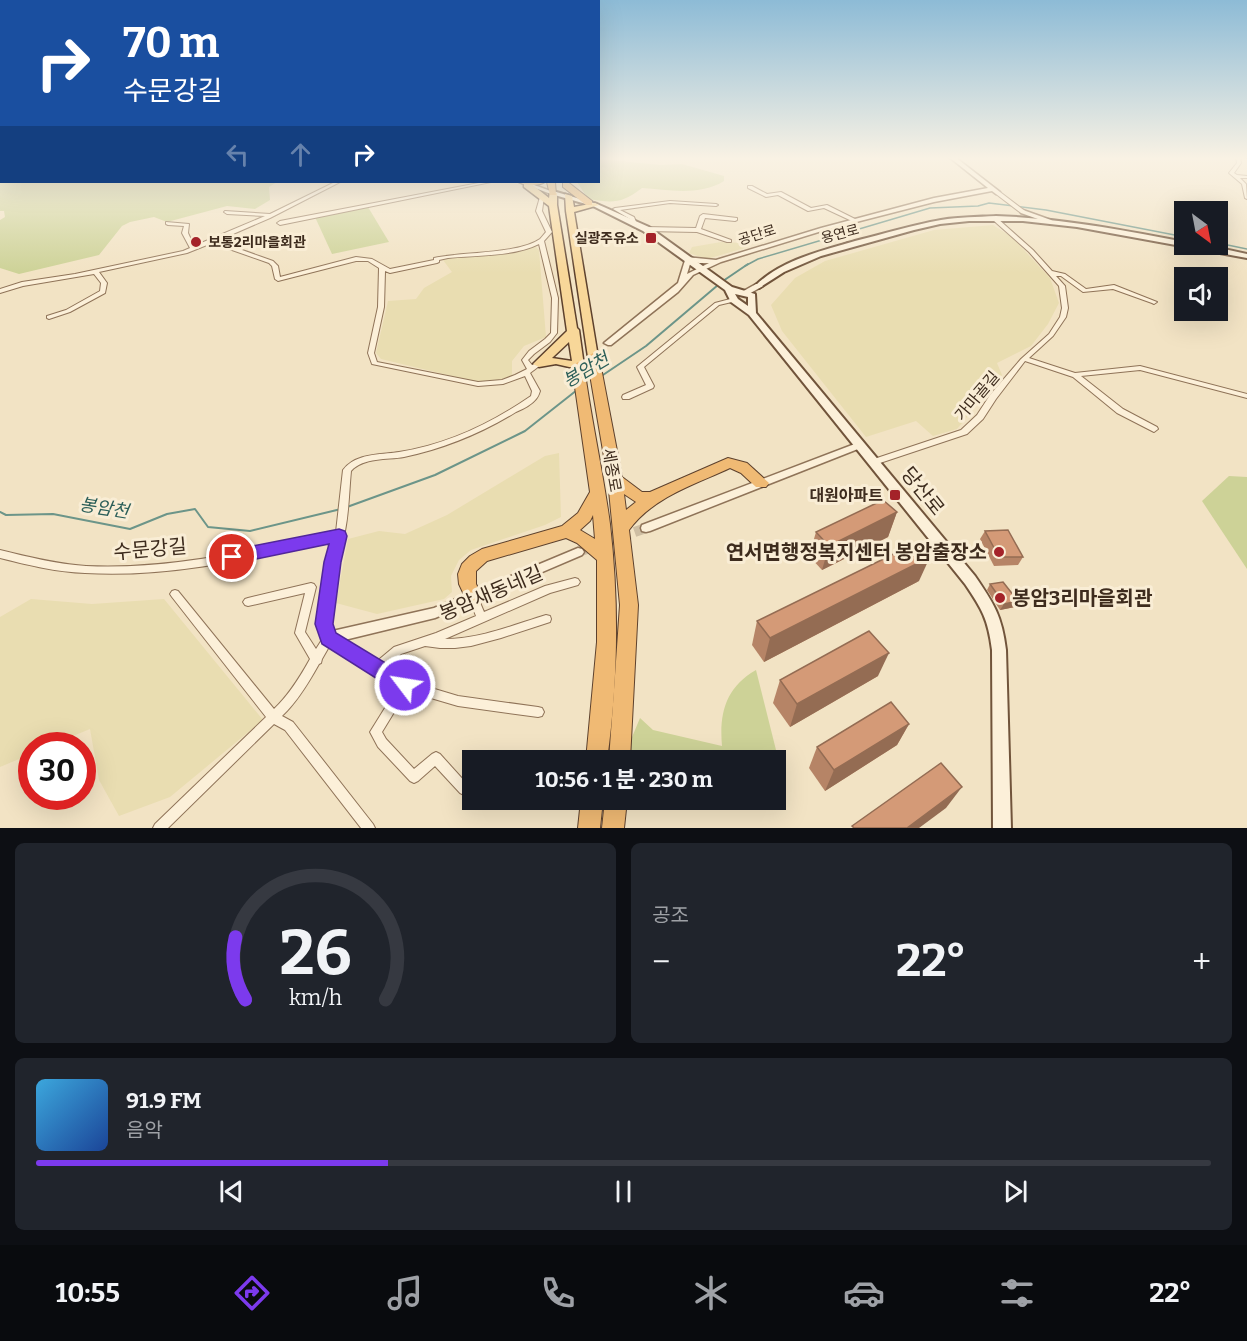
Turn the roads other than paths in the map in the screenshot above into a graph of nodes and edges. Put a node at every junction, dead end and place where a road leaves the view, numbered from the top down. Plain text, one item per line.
1 (311, 196) edge
2 (419, 196) edge
3 (553, 196) edge
4 (567, 196) joint
5 (582, 196) edge
6 (783, 196) edge
7 (964, 196) edge
8 (1002, 196) edge
9 (542, 197) joint
10 (592, 204) junction
11 (553, 205) junction
12 (716, 205) dead end
13 (570, 211) junction
14 (227, 212) dead end
15 (1024, 212) junction
16 (270, 216) junction
17 (735, 219) dead end
18 (999, 219) junction
19 (856, 221) junction
20 (1054, 222) junction
21 (168, 223) dead end
22 (280, 223) dead end
23 (634, 224) junction
24 (646, 229) junction
25 (698, 230) junction
26 (213, 241) junction
27 (542, 241) junction
28 (729, 241) dead end
29 (1174, 242) edge
30 (193, 249) junction
31 (1228, 252) edge
32 (1247, 256) edge
33 (688, 258) junction
34 (719, 261) junction
35 (382, 268) junction
36 (703, 269) junction
37 (96, 272) junction
38 (1051, 273) junction
39 (681, 283) junction
40 (759, 286) joint
41 (0, 291) edge
42 (734, 297) junction
43 (750, 301) junction
44 (1154, 302) dead end
45 (49, 317) dead end
46 (574, 330) junction
47 (608, 343) dead end
48 (592, 357) joint
49 (1025, 359) junction
50 (578, 366) junction
51 (532, 368) junction
52 (1075, 375) junction
53 (1247, 396) edge
54 (626, 397) dead end
55 (1154, 429) dead end
56 (860, 445) junction
57 (874, 462) junction
58 (615, 480) junction
59 (761, 483) junction
60 (597, 493) junction
61 (651, 498) junction
62 (621, 528) junction
63 (646, 528) tunnel mouth
64 (567, 531) junction
65 (340, 533) junction
66 (578, 552) tunnel mouth
67 (0, 554) edge
68 (604, 556) junction
69 (575, 582) dead end
70 (175, 594) dead end
71 (473, 597) junction
72 (248, 602) dead end
73 (481, 617) junction
74 (546, 619) dead end
75 (328, 638) junction
76 (423, 641) junction
77 (317, 660) junction
78 (376, 669) junction
79 (405, 685) junction
80 (538, 712) dead end
81 (273, 717) junction
82 (598, 750) edge
83 (621, 750) edge
84 (462, 787) edge
85 (591, 810) edge
86 (615, 810) edge
87 (159, 828) edge
88 (369, 828) edge
89 (589, 828) edge
90 (613, 828) edge
91 (1002, 828) edge

1 - 16 street
2 - 22 street
3 - 11 main road, 세종로
4 - 10 main road
4 - 13 main road, 세종로
5 - 10 highway
6 - 19 street
7 - 19 street, 공단로
8 - 15 street
9 - 11 main road
9 - 27 street
10 - 13 main road
10 - 23 main road
11 - 46 main road, 세종로
12 - 23 street
13 - 48 main road, 세종로
14 - 16 street
15 - 18 street
15 - 20 street
16 - 26 street
17 - 25 street
18 - 20 main road, 용연로
18 - 38 street, 가마골길
18 - 40 main road, 용연로
19 - 34 street, 공단로
20 - 29 main road, 용연로
21 - 30 street
23 - 24 main road
24 - 25 street
24 - 33 main road
25 - 28 street
26 - 30 street
26 - 35 street
27 - 35 street
27 - 51 street
30 - 37 street
31 - 32 main road, 용연로
33 - 34 street
33 - 36 main road
33 - 39 street
34 - 36 street, 공단로
35 - 51 street
36 - 39 street, 공단로
36 - 42 main road, 당산로
37 - 41 street
37 - 45 street
38 - 44 street, 가마골길
38 - 49 street, 가마골길
39 - 47 street, 공단로
40 - 43 street
42 - 43 main road, 당산로
42 - 43 main road
42 - 54 street
43 - 56 main road, 당산로
46 - 50 main road, 세종로
46 - 51 main road
48 - 58 highway, 세종로
49 - 52 street
49 - 57 street, 가마골길
50 - 51 main road
50 - 60 highway, 세종로
51 - 65 street
52 - 53 street
52 - 55 street
56 - 57 main road, 당산로
56 - 59 street
57 - 91 main road, 당산로
58 - 61 highway
58 - 62 highway, 세종로
59 - 61 highway
59 - 63 street
60 - 64 highway
60 - 68 highway, 세종로
61 - 62 highway
62 - 83 highway, 세종로
64 - 68 highway
64 - 71 highway
65 - 67 street, 수문강길
65 - 75 street
66 - 71 street
68 - 82 highway, 세종로
69 - 73 street, 봉암새동네길
70 - 81 street
71 - 73 street
71 - 75 street
72 - 77 street
73 - 76 street, 봉암새동네길
74 - 76 street, 봉암새동네길
75 - 77 street
75 - 78 street
76 - 78 street, 봉암새동네길
77 - 81 street
78 - 79 street
79 - 80 street
79 - 84 street
81 - 87 street
81 - 88 street
85 - 89 highway
86 - 90 highway

